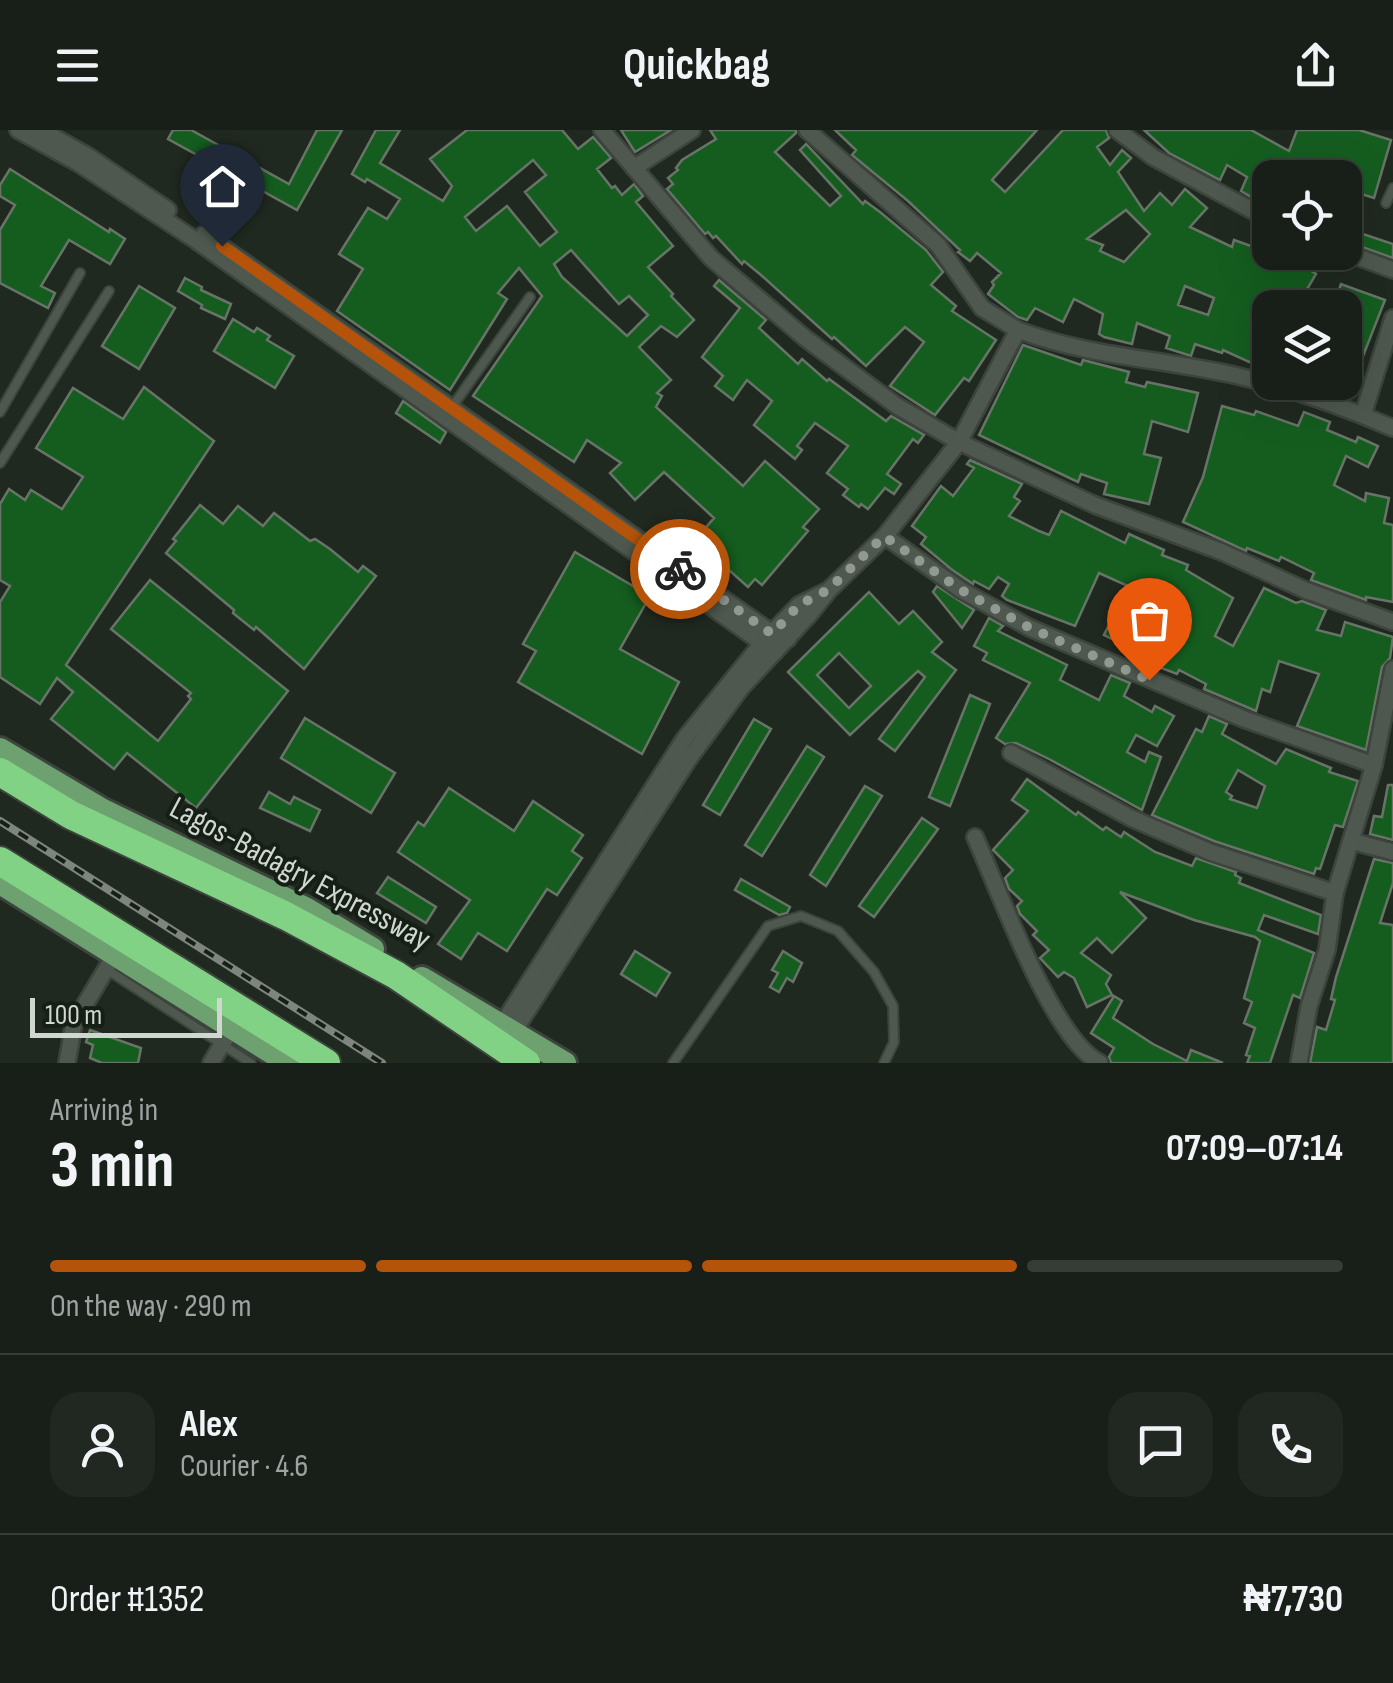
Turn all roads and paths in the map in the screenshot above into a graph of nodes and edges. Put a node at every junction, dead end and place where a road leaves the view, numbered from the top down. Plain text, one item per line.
1 (18, 130) edge
2 (40, 130) edge
3 (602, 130) edge
4 (692, 130) edge
5 (806, 130) edge
6 (1118, 130) edge
7 (634, 168) junction
8 (1393, 188) edge
9 (1386, 203) dead end
10 (1252, 210) edge
11 (1362, 258) edge
12 (1393, 270) edge
13 (80, 273) dead end
14 (109, 291) dead end
15 (530, 296) dead end
16 (1393, 318) edge
17 (1018, 330) junction
18 (0, 412) edge
19 (448, 414) junction
20 (1362, 415) junction
21 (1393, 428) edge
22 (959, 442) junction
23 (0, 463) edge
24 (884, 536) junction
25 (1393, 622) edge
26 (774, 642) junction
27 (1393, 669) edge
28 (0, 749) edge
29 (1011, 753) dead end
30 (1374, 765) junction
31 (0, 772) edge
32 (975, 837) dead end
33 (1351, 842) junction
34 (1393, 852) edge
35 (0, 861) edge
36 (0, 883) edge
37 (1336, 893) junction
38 (110, 962) junction
39 (507, 1030) junction
40 (228, 1035) junction
41 (1089, 1061) edge
42 (67, 1063) edge
43 (211, 1063) edge
44 (251, 1063) edge
45 (288, 1063) edge
46 (326, 1063) edge
47 (526, 1063) edge
48 (565, 1063) edge
49 (674, 1063) edge
50 (884, 1063) edge
51 (1299, 1063) edge

1 - 19 street
2 - 19 street
3 - 7 street
4 - 7 street
5 - 17 street
6 - 10 street
7 - 22 street
8 - 9 lane
11 - 12 street
13 - 18 lane
14 - 23 lane
15 - 19 lane
16 - 20 street
17 - 20 street
17 - 22 street
19 - 26 street
20 - 21 street
22 - 24 street
22 - 25 street
24 - 26 street
24 - 30 street
26 - 39 street
27 - 30 street
28 - 39 main road, Lagos-Badagry Expressway
29 - 37 street
30 - 33 street
31 - 47 highway, Lagos-Badagry Expressway
32 - 41 street
33 - 34 street
33 - 37 street
35 - 46 highway
36 - 38 main road
37 - 51 street
38 - 40 main road
38 - 42 street
39 - 48 main road, Lagos-Badagry Expressway
40 - 43 street
40 - 44 lane
40 - 45 main road
49 - 50 lane

